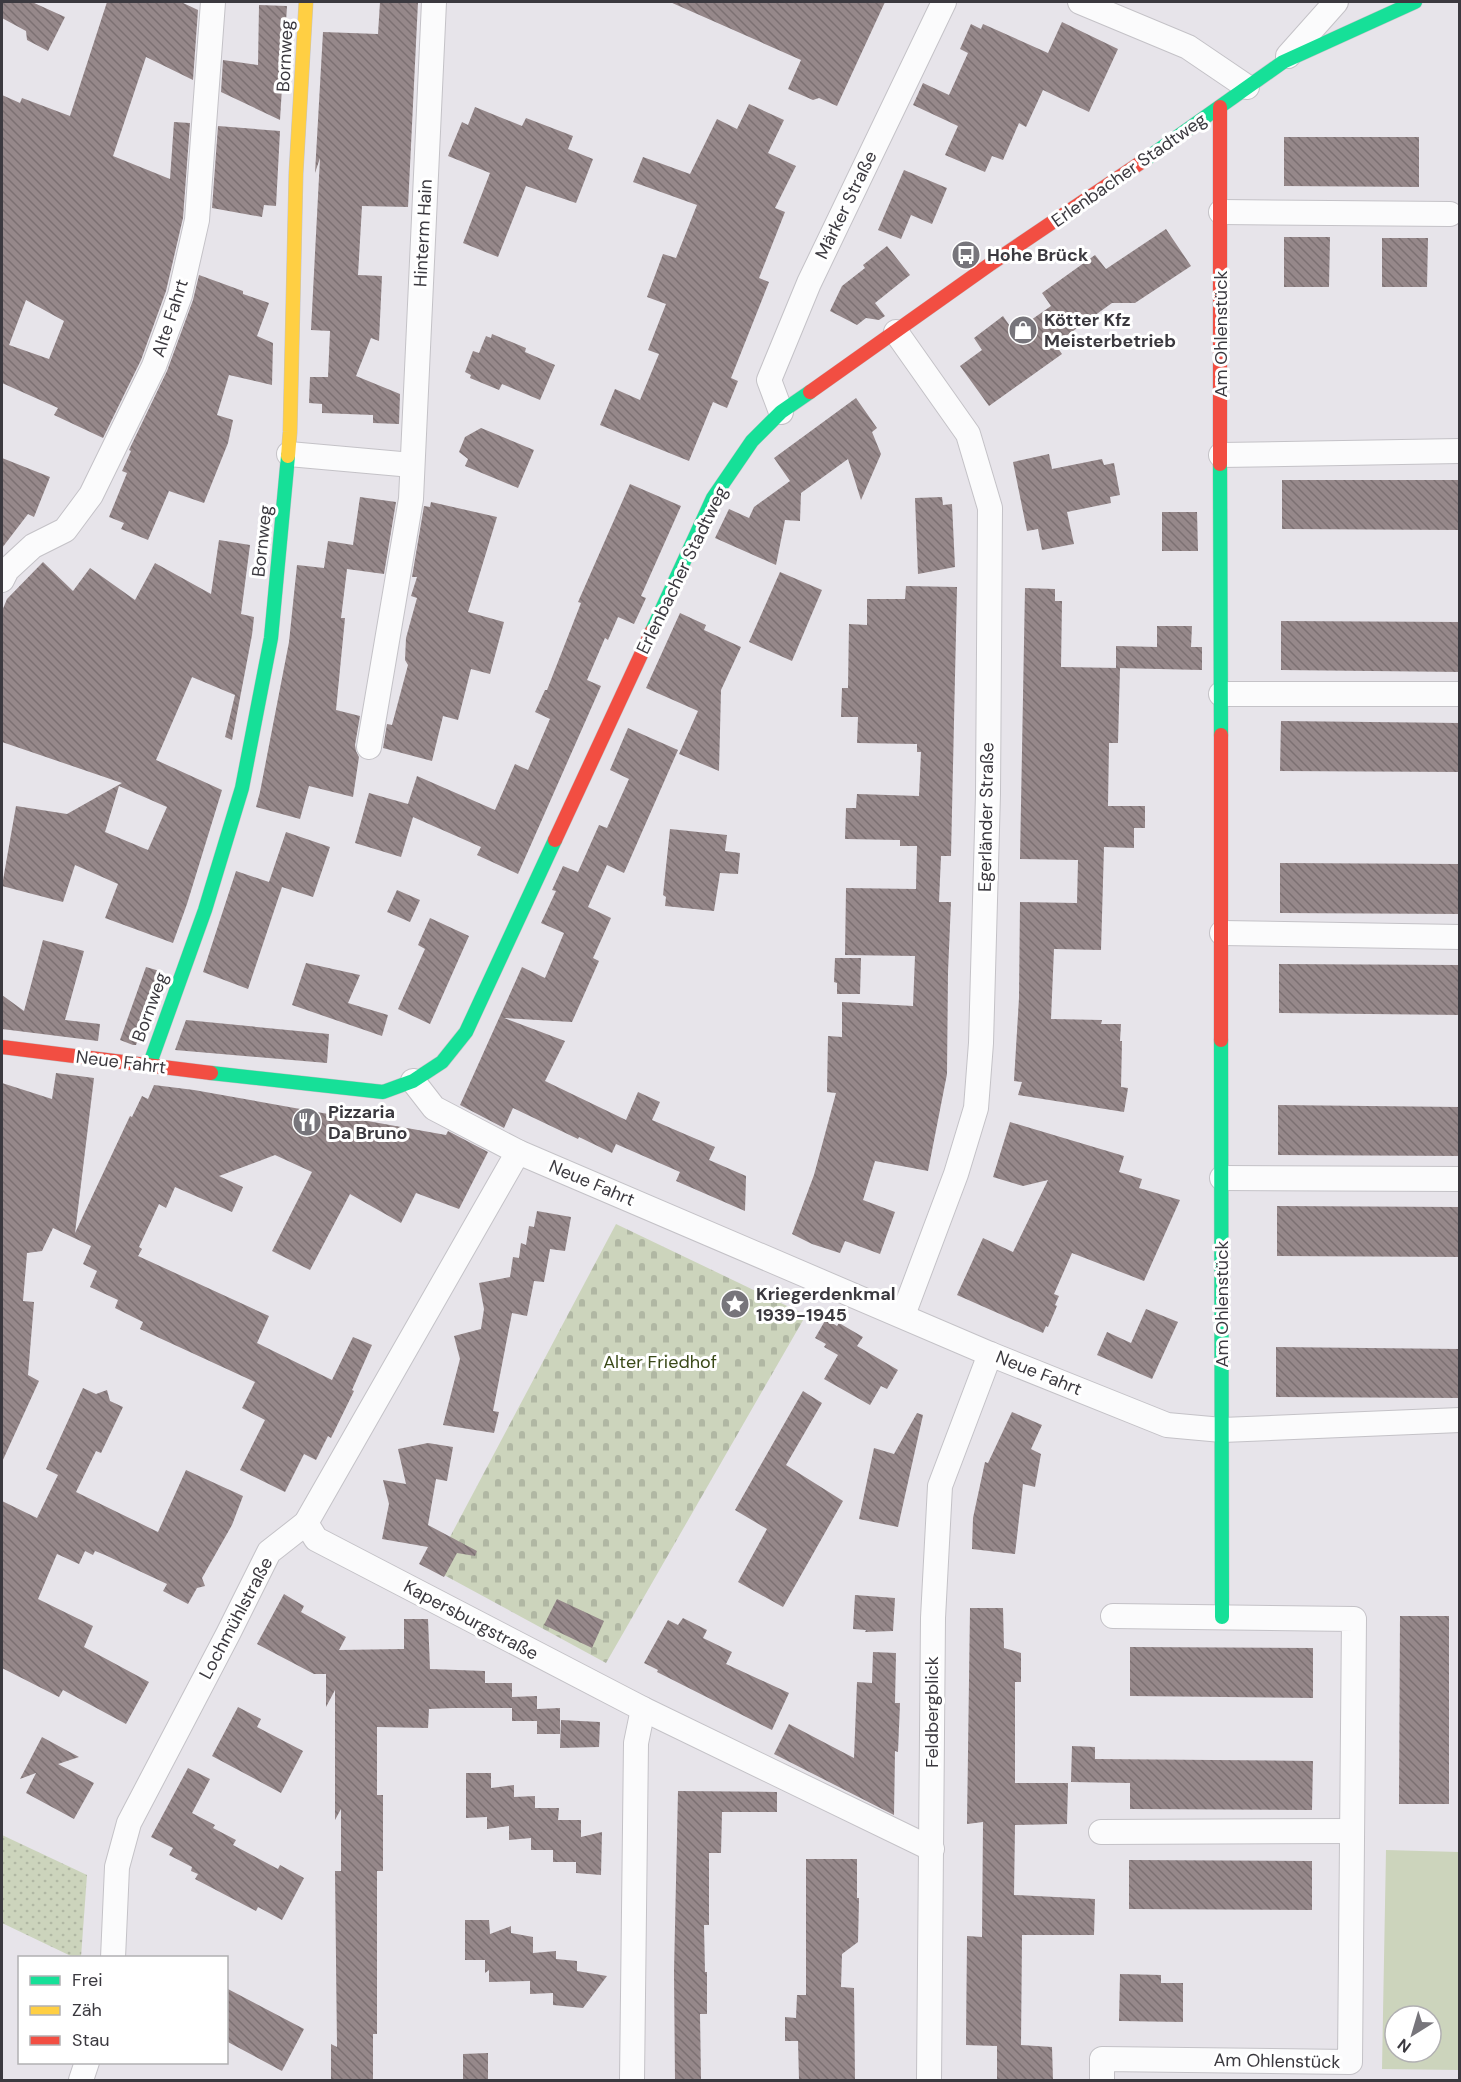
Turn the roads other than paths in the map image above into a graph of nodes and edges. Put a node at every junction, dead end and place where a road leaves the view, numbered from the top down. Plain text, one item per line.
1 (213, 2) edge
2 (306, 2) edge
3 (434, 2) edge
4 (944, 2) edge
5 (1080, 2) edge
6 (1336, 2) edge
7 (1415, 2) edge
8 (1282, 62) junction
9 (1247, 87) junction
10 (1220, 107) junction
11 (1221, 212) junction
12 (1450, 214) dead end
13 (896, 332) junction
14 (781, 412) junction
15 (1460, 451) edge
16 (289, 454) junction
17 (1221, 455) junction
18 (412, 465) junction
19 (2, 580) edge
20 (1221, 694) junction
21 (1460, 694) edge
22 (369, 747) dead end
23 (1222, 933) junction
24 (1460, 937) edge
25 (2, 1047) edge
26 (148, 1066) junction
27 (413, 1081) junction
28 (518, 1152) junction
29 (1222, 1179) junction
30 (1460, 1179) edge
31 (903, 1315) junction
32 (990, 1353) junction
33 (1460, 1420) edge
34 (1222, 1430) junction
35 (306, 1523) junction
36 (1113, 1616) dead end
37 (1222, 1617) junction
38 (643, 1709) junction
39 (1352, 1831) junction
40 (1101, 1832) dead end
41 (932, 1849) junction
42 (113, 1956) edge
43 (86, 2064) edge
44 (81, 2080) edge
45 (632, 2080) edge
46 (928, 2080) edge
47 (1102, 2080) edge

1 - 19 street, Alte Fahrt
2 - 16 street, Bornweg
3 - 18 street, Hinterm Hain
4 - 14 street, Märker Straße
5 - 9 street
6 - 8 street, Erlenbacher Stadtweg
7 - 8 street, Erlenbacher Stadtweg
8 - 9 street, Erlenbacher Stadtweg
9 - 10 street, Erlenbacher Stadtweg
10 - 11 street, Am Ohlenstück
10 - 13 street, Erlenbacher Stadtweg
11 - 12 street
11 - 17 street, Am Ohlenstück
13 - 14 street, Erlenbacher Stadtweg
13 - 31 street, Egerländer Straße
14 - 27 street, Erlenbacher Stadtweg
15 - 17 street
16 - 18 street
16 - 26 street, Bornweg
17 - 20 street, Am Ohlenstück
18 - 22 street, Hinterm Hain
20 - 21 street
20 - 23 street, Am Ohlenstück
23 - 24 street
23 - 29 street, Am Ohlenstück
25 - 26 street, Neue Fahrt
26 - 27 street, Neue Fahrt
27 - 28 street, Neue Fahrt
28 - 31 street, Neue Fahrt
28 - 35 street, Lochmühlstraße
29 - 30 street
29 - 34 street, Am Ohlenstück
31 - 32 street, Neue Fahrt
32 - 34 street, Neue Fahrt
32 - 41 street, Feldbergblick
33 - 34 street
34 - 37 street, Am Ohlenstück
35 - 38 street, Kapersburgstraße
35 - 42 street, Lochmühlstraße
36 - 37 street, Am Ohlenstück
37 - 39 street, Am Ohlenstück
38 - 41 street, Kapersburgstraße
38 - 45 street
39 - 40 street
39 - 47 street, Am Ohlenstück
41 - 46 street, Feldbergblick
43 - 44 street

